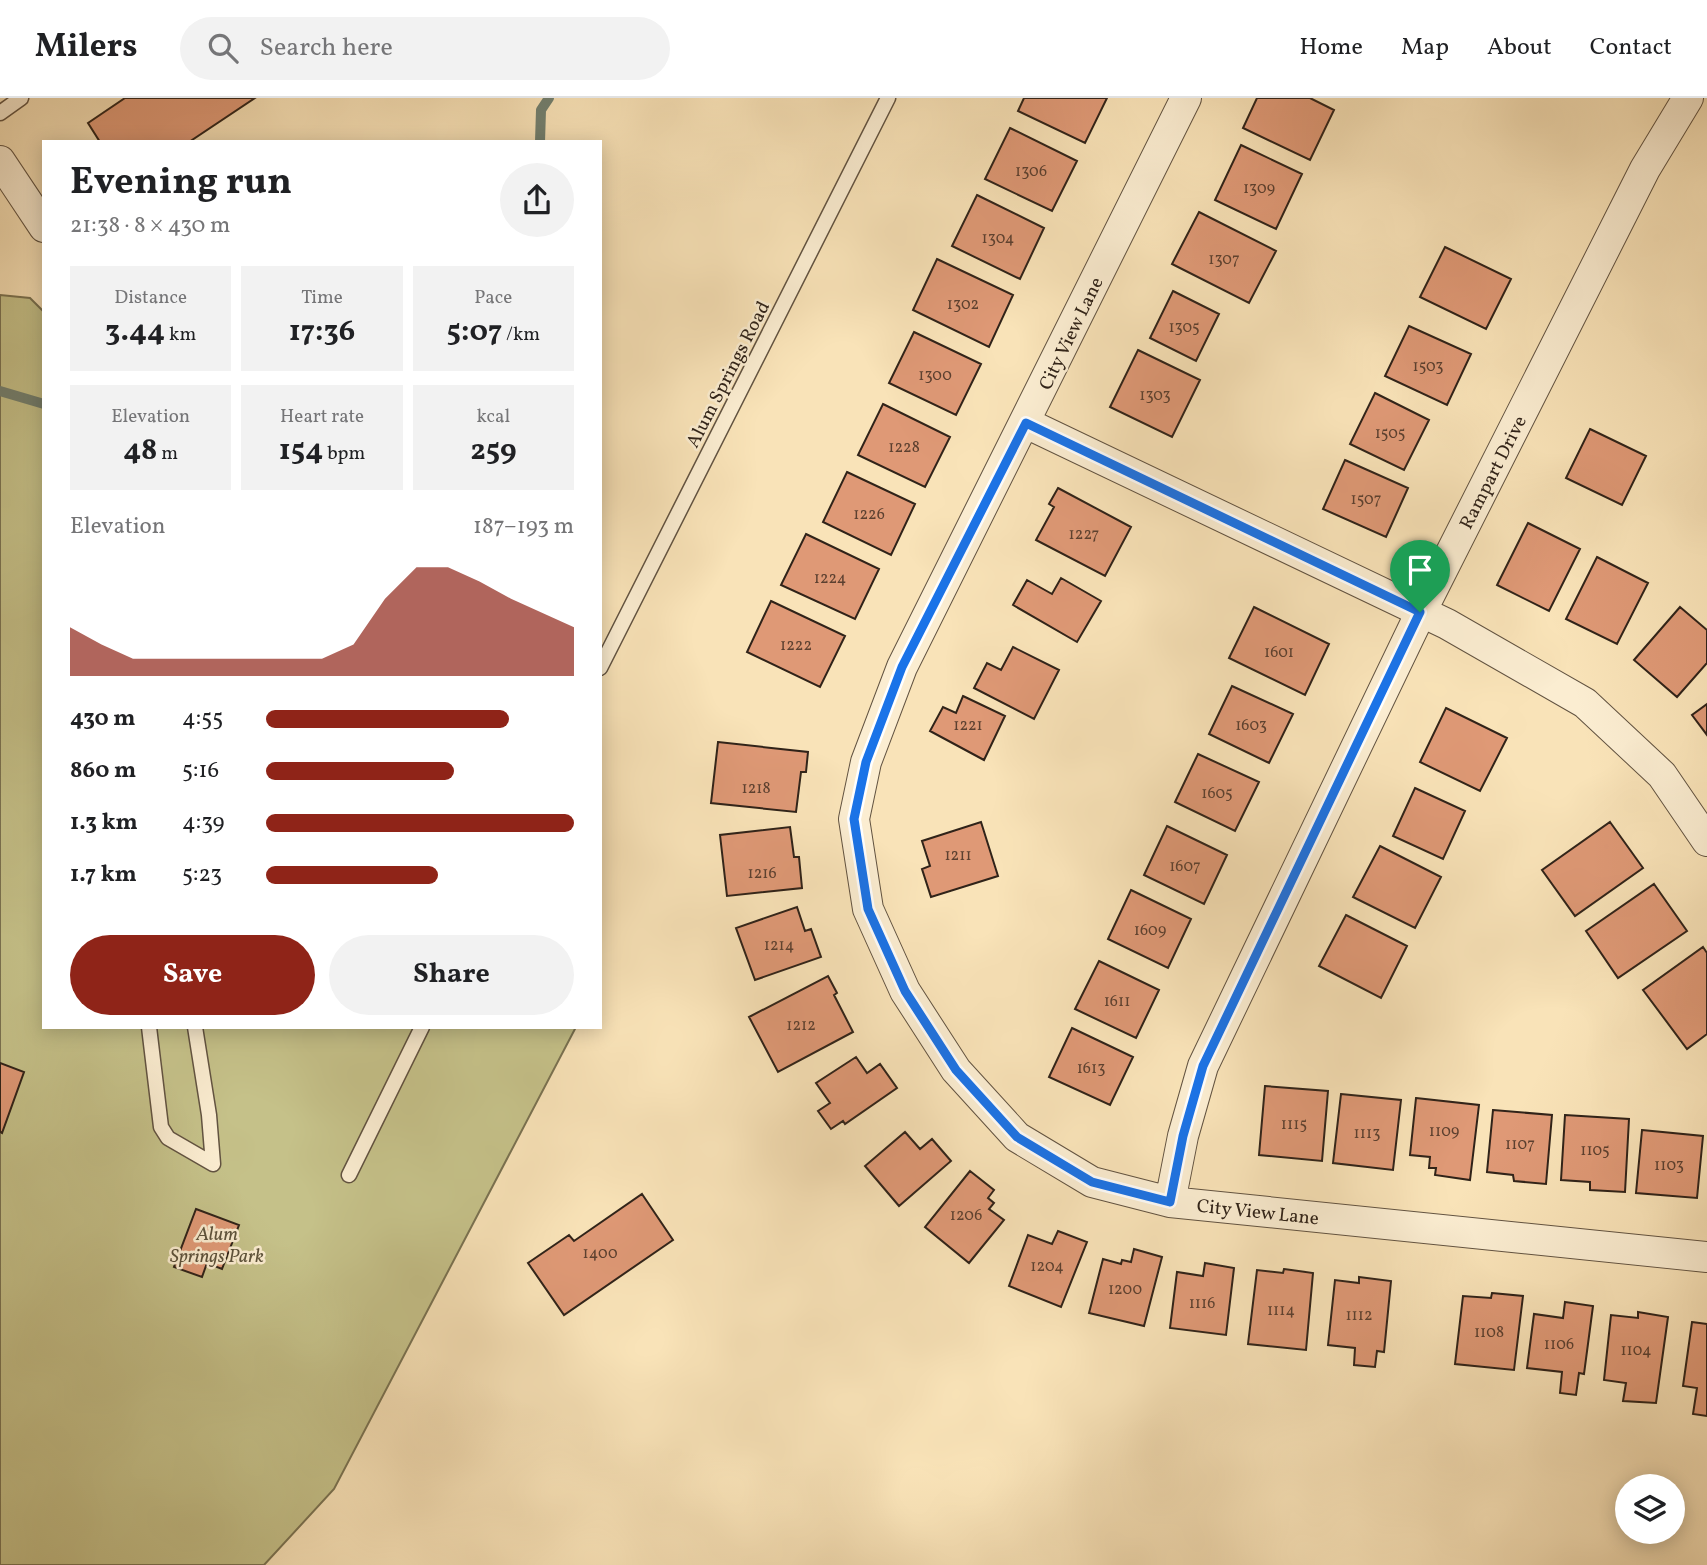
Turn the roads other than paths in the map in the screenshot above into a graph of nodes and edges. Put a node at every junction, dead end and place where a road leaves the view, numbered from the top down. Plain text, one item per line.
1 (21, 98) edge
2 (888, 98) edge
3 (1186, 98) edge
4 (1688, 98) edge
5 (0, 113) edge
6 (0, 161) edge
7 (42, 224) edge
8 (1026, 423) junction
9 (1420, 612) junction
10 (602, 664) edge
11 (1707, 841) edge
12 (149, 1029) edge
13 (195, 1029) edge
14 (421, 1029) edge
15 (349, 1175) dead end
16 (1170, 1202) junction
17 (1707, 1257) edge

1 - 5 lane
2 - 10 lane, Alum Springs Road
3 - 8 street, City View Lane
4 - 9 street, Rampart Drive
6 - 7 street
8 - 9 street
8 - 16 street, City View Lane
9 - 11 street
9 - 16 street, Rampart Drive
12 - 13 lane
14 - 15 lane
16 - 17 street, City View Lane

